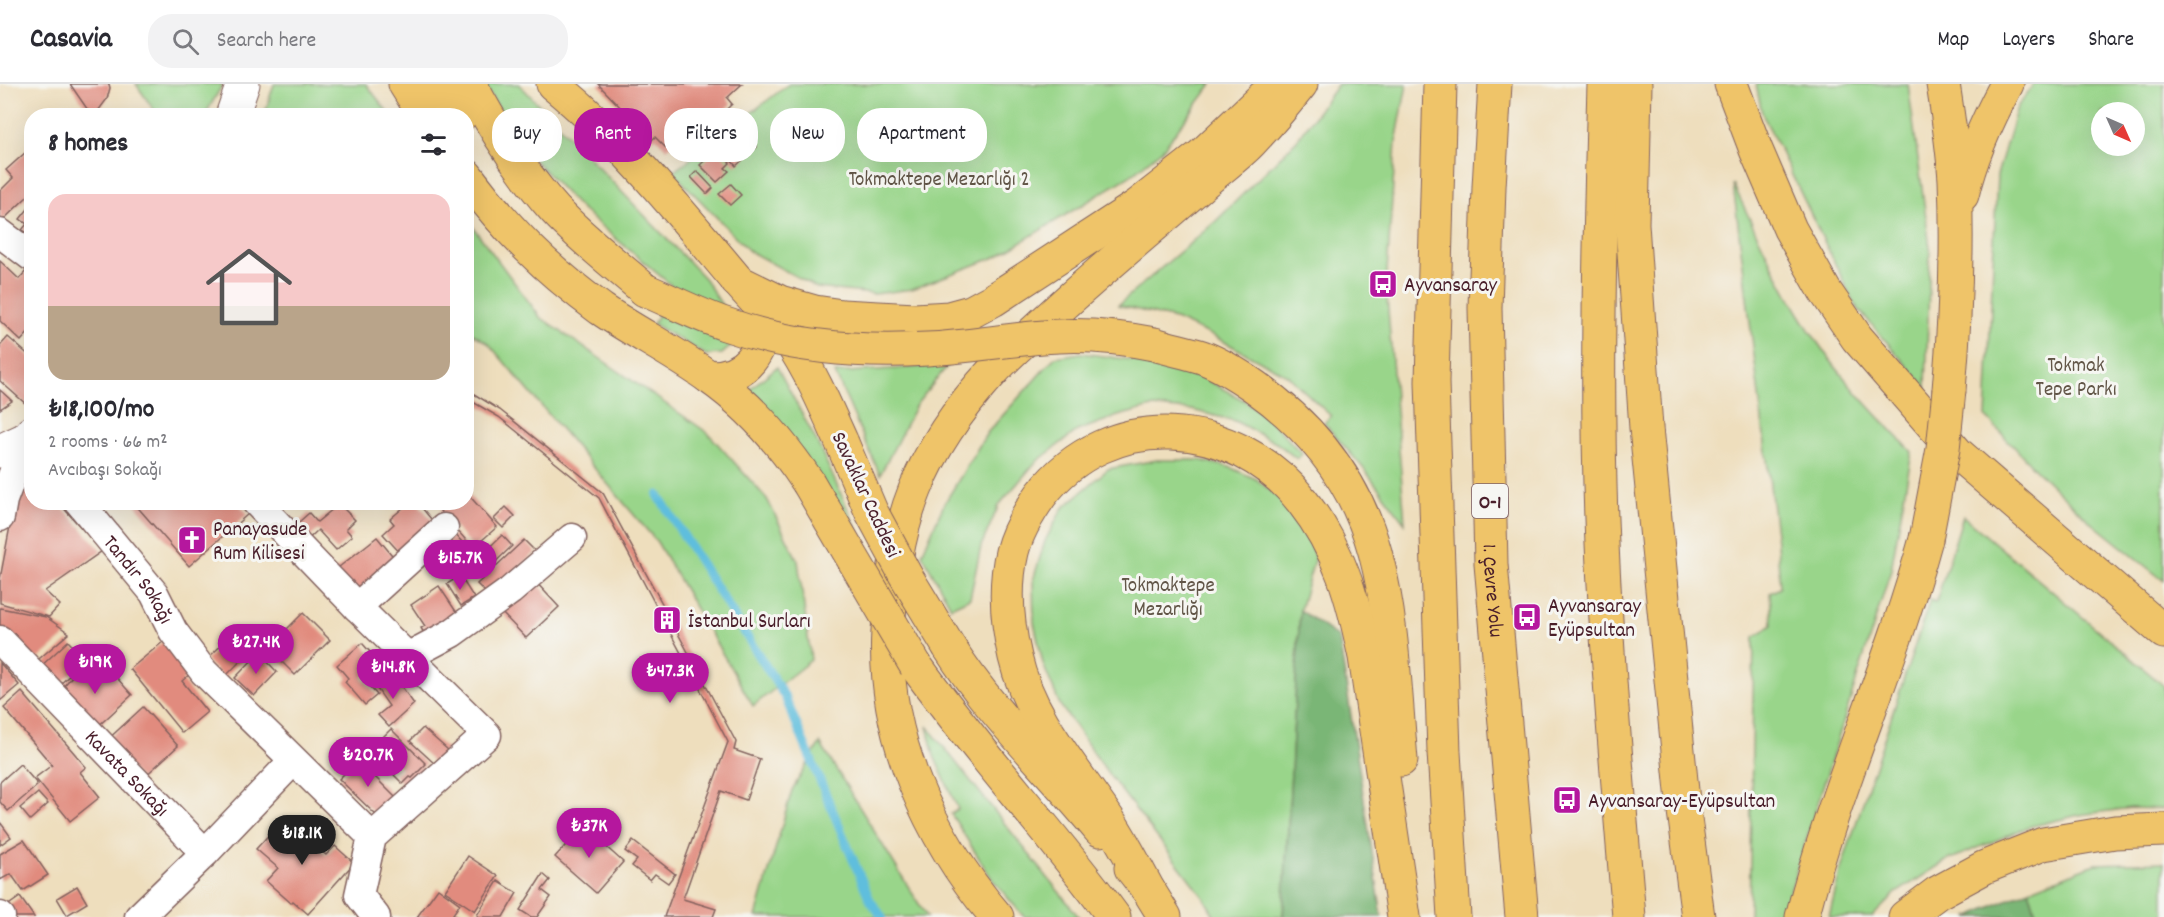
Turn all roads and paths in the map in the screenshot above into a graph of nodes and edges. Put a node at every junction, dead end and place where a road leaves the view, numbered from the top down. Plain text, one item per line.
1 (243, 84) edge
2 (405, 84) edge
3 (437, 84) edge
4 (470, 84) edge
5 (554, 84) edge
6 (1277, 84) edge
7 (1301, 84) edge
8 (1440, 84) edge
9 (1495, 84) edge
10 (1604, 84) edge
11 (1635, 84) edge
12 (1731, 84) edge
13 (1943, 84) edge
14 (2007, 84) edge
15 (235, 108) edge
16 (420, 108) edge
17 (454, 108) edge
18 (474, 136) edge
19 (474, 185) edge
20 (1956, 217) junction
21 (0, 233) edge
22 (24, 250) edge
23 (737, 281) junction
24 (645, 290) junction
25 (769, 318) junction
26 (709, 377) junction
27 (22, 442) edge
28 (86, 510) edge
29 (263, 510) edge
30 (0, 517) edge
31 (444, 528) dead end
32 (573, 538) dead end
33 (357, 608) junction
34 (2164, 632) edge
35 (0, 640) edge
36 (407, 657) junction
37 (293, 761) junction
38 (2164, 830) edge
39 (372, 837) junction
40 (205, 853) junction
41 (1157, 904) edge
42 (139, 917) edge
43 (376, 917) edge
44 (997, 917) edge
45 (1114, 917) edge
46 (1404, 917) edge
47 (1417, 917) edge
48 (1454, 917) edge
49 (1522, 917) edge
50 (1629, 917) edge
51 (1698, 917) edge
52 (1802, 917) edge
53 (1905, 917) edge

1 - 15 street
2 - 16 main road
3 - 17 main road
4 - 24 main road
5 - 23 main road, Savaklar Caddesi
6 - 23 main road
7 - 44 main road
8 - 48 main road
9 - 49 main road, 1. Çevre Yolu / O-1
10 - 50 main road
11 - 51 main road
12 - 34 main road
13 - 20 main road
14 - 20 main road
18 - 24 main road
19 - 26 main road, Savaklar Caddesi
20 - 52 main road, bridge
21 - 22 street
23 - 25 main road, Savaklar Caddesi
24 - 47 main road, bridge
25 - 26 main road
25 - 41 main road, Savaklar Caddesi, bridge
26 - 45 main road, Savaklar Caddesi, bridge
27 - 30 street
28 - 37 street, Tandır Sokağı
29 - 33 street
31 - 33 street
32 - 36 street
33 - 36 street
35 - 40 street, Kavata Sokağı
36 - 39 street
37 - 39 street, Tandır Sokağı
37 - 40 street
38 - 53 main road
39 - 43 street
40 - 42 street
41 - 46 main road

